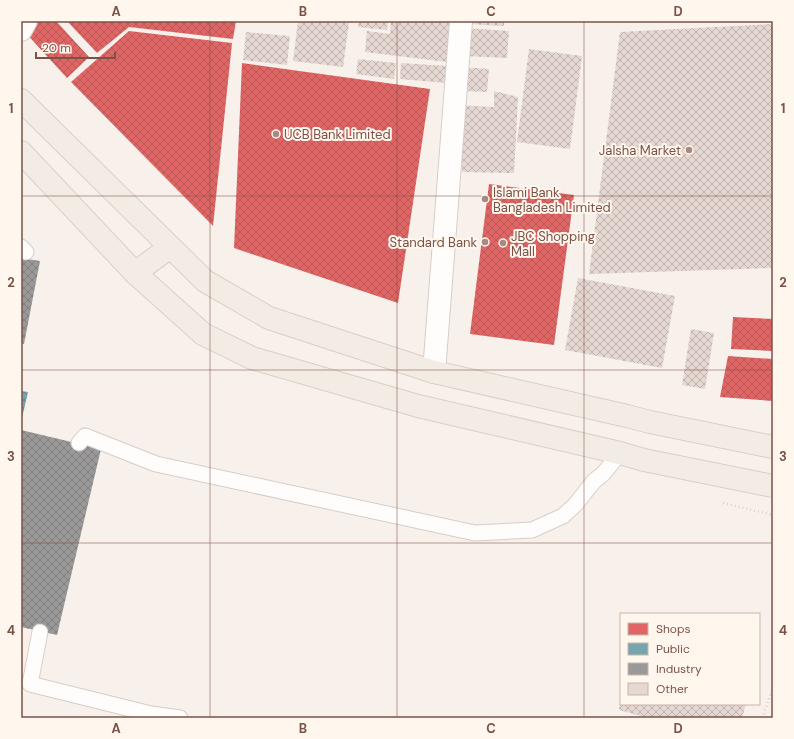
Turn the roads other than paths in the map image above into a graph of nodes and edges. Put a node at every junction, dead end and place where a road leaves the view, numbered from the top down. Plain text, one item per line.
1 (26, 21) edge
2 (461, 21) edge
3 (21, 30) edge
4 (21, 100) edge
5 (21, 152) edge
6 (170, 247) junction
7 (135, 273) junction
8 (434, 372) junction
9 (79, 444) dead end
10 (773, 447) edge
11 (620, 453) junction
12 (773, 486) edge
13 (40, 632) dead end
14 (180, 718) edge

1 - 3 street
2 - 8 street
4 - 6 main road
5 - 7 main road
6 - 7 main road
6 - 8 main road
7 - 11 main road
8 - 10 main road
9 - 11 lane
11 - 12 main road
13 - 14 lane

